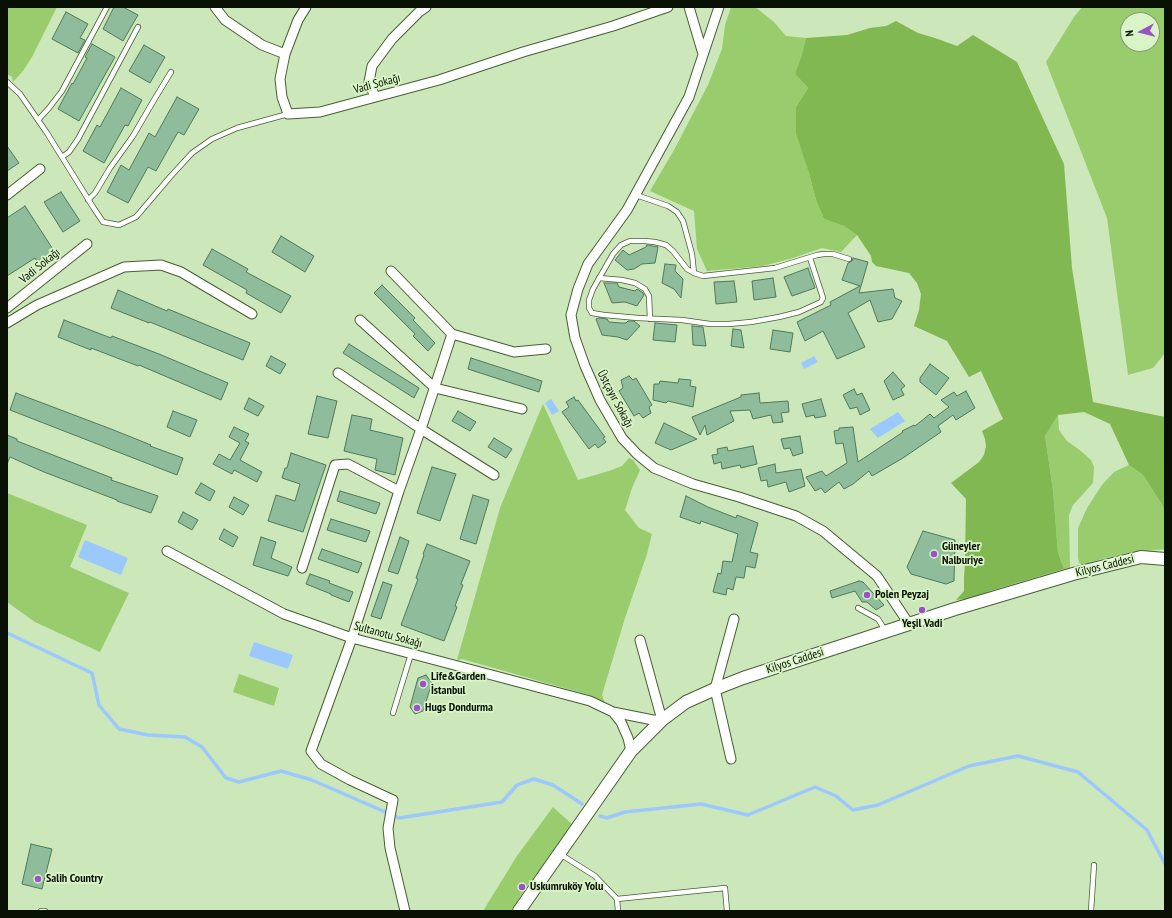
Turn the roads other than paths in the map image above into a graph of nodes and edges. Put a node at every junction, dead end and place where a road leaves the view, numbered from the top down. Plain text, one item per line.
1 (107, 7) edge
2 (214, 7) edge
3 (306, 7) edge
4 (426, 7) edge
5 (668, 7) edge
6 (689, 7) edge
7 (719, 7) edge
8 (138, 27) dead end
9 (285, 54) junction
10 (704, 54) junction
11 (172, 72) dead end
12 (7, 82) edge
13 (375, 97) junction
14 (288, 114) junction
15 (38, 120) junction
16 (62, 158) junction
17 (40, 169) dead end
18 (7, 195) edge
19 (636, 195) junction
20 (88, 200) junction
21 (87, 244) dead end
22 (810, 258) junction
23 (849, 259) dead end
24 (391, 271) dead end
25 (694, 273) junction
26 (599, 278) junction
27 (7, 308) edge
28 (252, 314) dead end
29 (650, 319) junction
30 (360, 320) dead end
31 (7, 323) edge
32 (452, 334) junction
33 (546, 350) dead end
34 (338, 373) dead end
35 (435, 388) junction
36 (522, 409) dead end
37 (421, 429) junction
38 (494, 475) dead end
39 (399, 491) junction
40 (167, 552) dead end
41 (1165, 559) edge
42 (302, 568) dead end
43 (858, 608) dead end
44 (734, 619) dead end
45 (909, 624) junction
46 (886, 631) junction
47 (352, 638) junction
48 (640, 640) dead end
49 (411, 654) junction
50 (715, 689) junction
51 (613, 712) junction
52 (393, 713) dead end
53 (662, 720) junction
54 (631, 752) junction
55 (731, 758) dead end
56 (560, 854) junction
57 (1094, 865) dead end
58 (617, 899) junction
59 (41, 911) edge
60 (45, 911) edge
61 (405, 911) edge
62 (519, 911) edge
63 (618, 911) edge
64 (727, 911) edge
65 (1091, 911) edge

1 - 15 lane
2 - 9 street
3 - 9 street
4 - 13 street
5 - 13 street, Vadi Sokağı
6 - 10 street
7 - 10 street, Üstçayır Sokağı
8 - 16 lane
9 - 14 street
10 - 19 street, Üstçayır Sokağı
11 - 20 lane
12 - 15 lane
13 - 14 street, Vadi Sokağı
14 - 20 lane, Vadi Sokağı
15 - 16 lane
16 - 20 lane
17 - 18 street
19 - 25 lane
19 - 45 street, Üstçayır Sokağı
21 - 27 street, Vadi Sokağı
22 - 23 lane
22 - 25 lane
22 - 29 lane
24 - 32 street
25 - 26 lane
26 - 29 lane
26 - 29 lane
28 - 31 street
30 - 35 street
32 - 33 street
32 - 35 street
34 - 37 street
35 - 36 street
35 - 37 street
37 - 38 street
37 - 39 street
39 - 42 street
39 - 47 street
40 - 47 street, Sultanotu Sokağı
41 - 45 street, Kilyos Caddesi
43 - 46 lane
44 - 50 street
45 - 46 street, Kilyos Caddesi
46 - 50 street, Kilyos Caddesi
47 - 49 street, Sultanotu Sokağı
47 - 61 street
48 - 53 street
49 - 51 street, Sultanotu Sokağı
49 - 52 lane
50 - 53 street, Kilyos Caddesi
50 - 55 street
51 - 53 street, Sultanotu Sokağı
51 - 54 street
53 - 54 street, Kilyos Caddesi
54 - 56 street, Kilyos Caddesi
56 - 58 lane
56 - 62 street, Kilyos Caddesi
57 - 65 lane
58 - 63 lane
58 - 64 lane
59 - 60 lane

